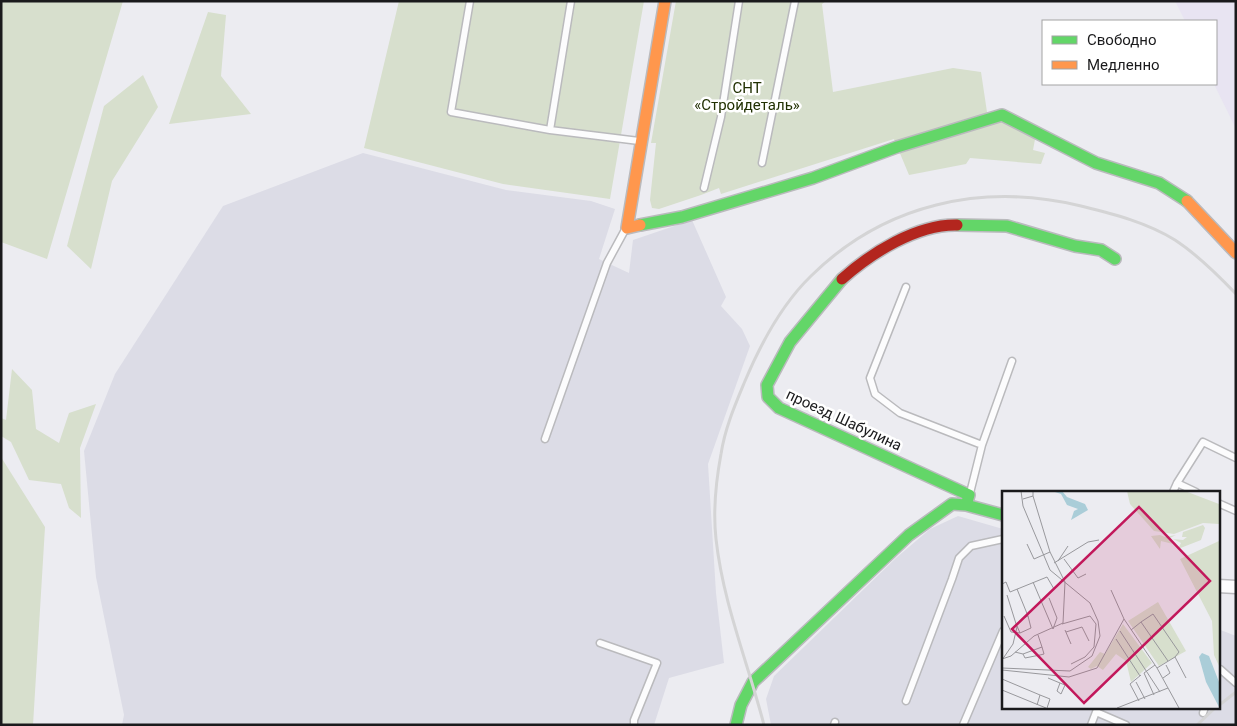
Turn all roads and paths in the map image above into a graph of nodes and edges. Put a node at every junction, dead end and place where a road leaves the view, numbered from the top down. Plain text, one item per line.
1 (470, 1) edge
2 (571, 1) edge
3 (665, 1) edge
4 (739, 1) edge
5 (795, 1) edge
6 (550, 130) junction
7 (641, 141) junction
8 (762, 163) dead end
9 (704, 188) dead end
10 (627, 228) junction
11 (1236, 253) edge
12 (1115, 259) dead end
13 (906, 287) dead end
14 (1012, 361) dead end
15 (545, 439) dead end
16 (982, 445) junction
17 (1236, 458) edge
18 (1177, 484) junction
19 (1174, 491) edge
20 (1194, 491) edge
21 (968, 500) junction
22 (1220, 504) edge
23 (1236, 511) edge
24 (1002, 515) edge
25 (1002, 539) edge
26 (1220, 586) edge
27 (1236, 587) edge
28 (1002, 633) edge
29 (600, 643) dead end
30 (1220, 671) edge
31 (1236, 683) edge
32 (906, 701) dead end
33 (1097, 709) edge
34 (634, 725) edge
35 (736, 725) edge
36 (963, 725) edge
37 (1091, 725) edge
38 (1126, 725) edge

1 - 6 lane
2 - 6 lane
3 - 7 street
4 - 9 lane
5 - 8 lane
6 - 7 lane
7 - 10 street
10 - 11 street
10 - 15 lane
12 - 21 street, проезд Шабулина
13 - 16 lane
14 - 16 lane
16 - 21 lane
17 - 18 lane
18 - 19 lane
18 - 20 lane
21 - 24 street, проезд Шабулина
21 - 35 street
22 - 23 lane
25 - 32 lane
26 - 27 street
28 - 36 lane
29 - 34 lane
30 - 31 lane
33 - 37 lane
33 - 38 lane

